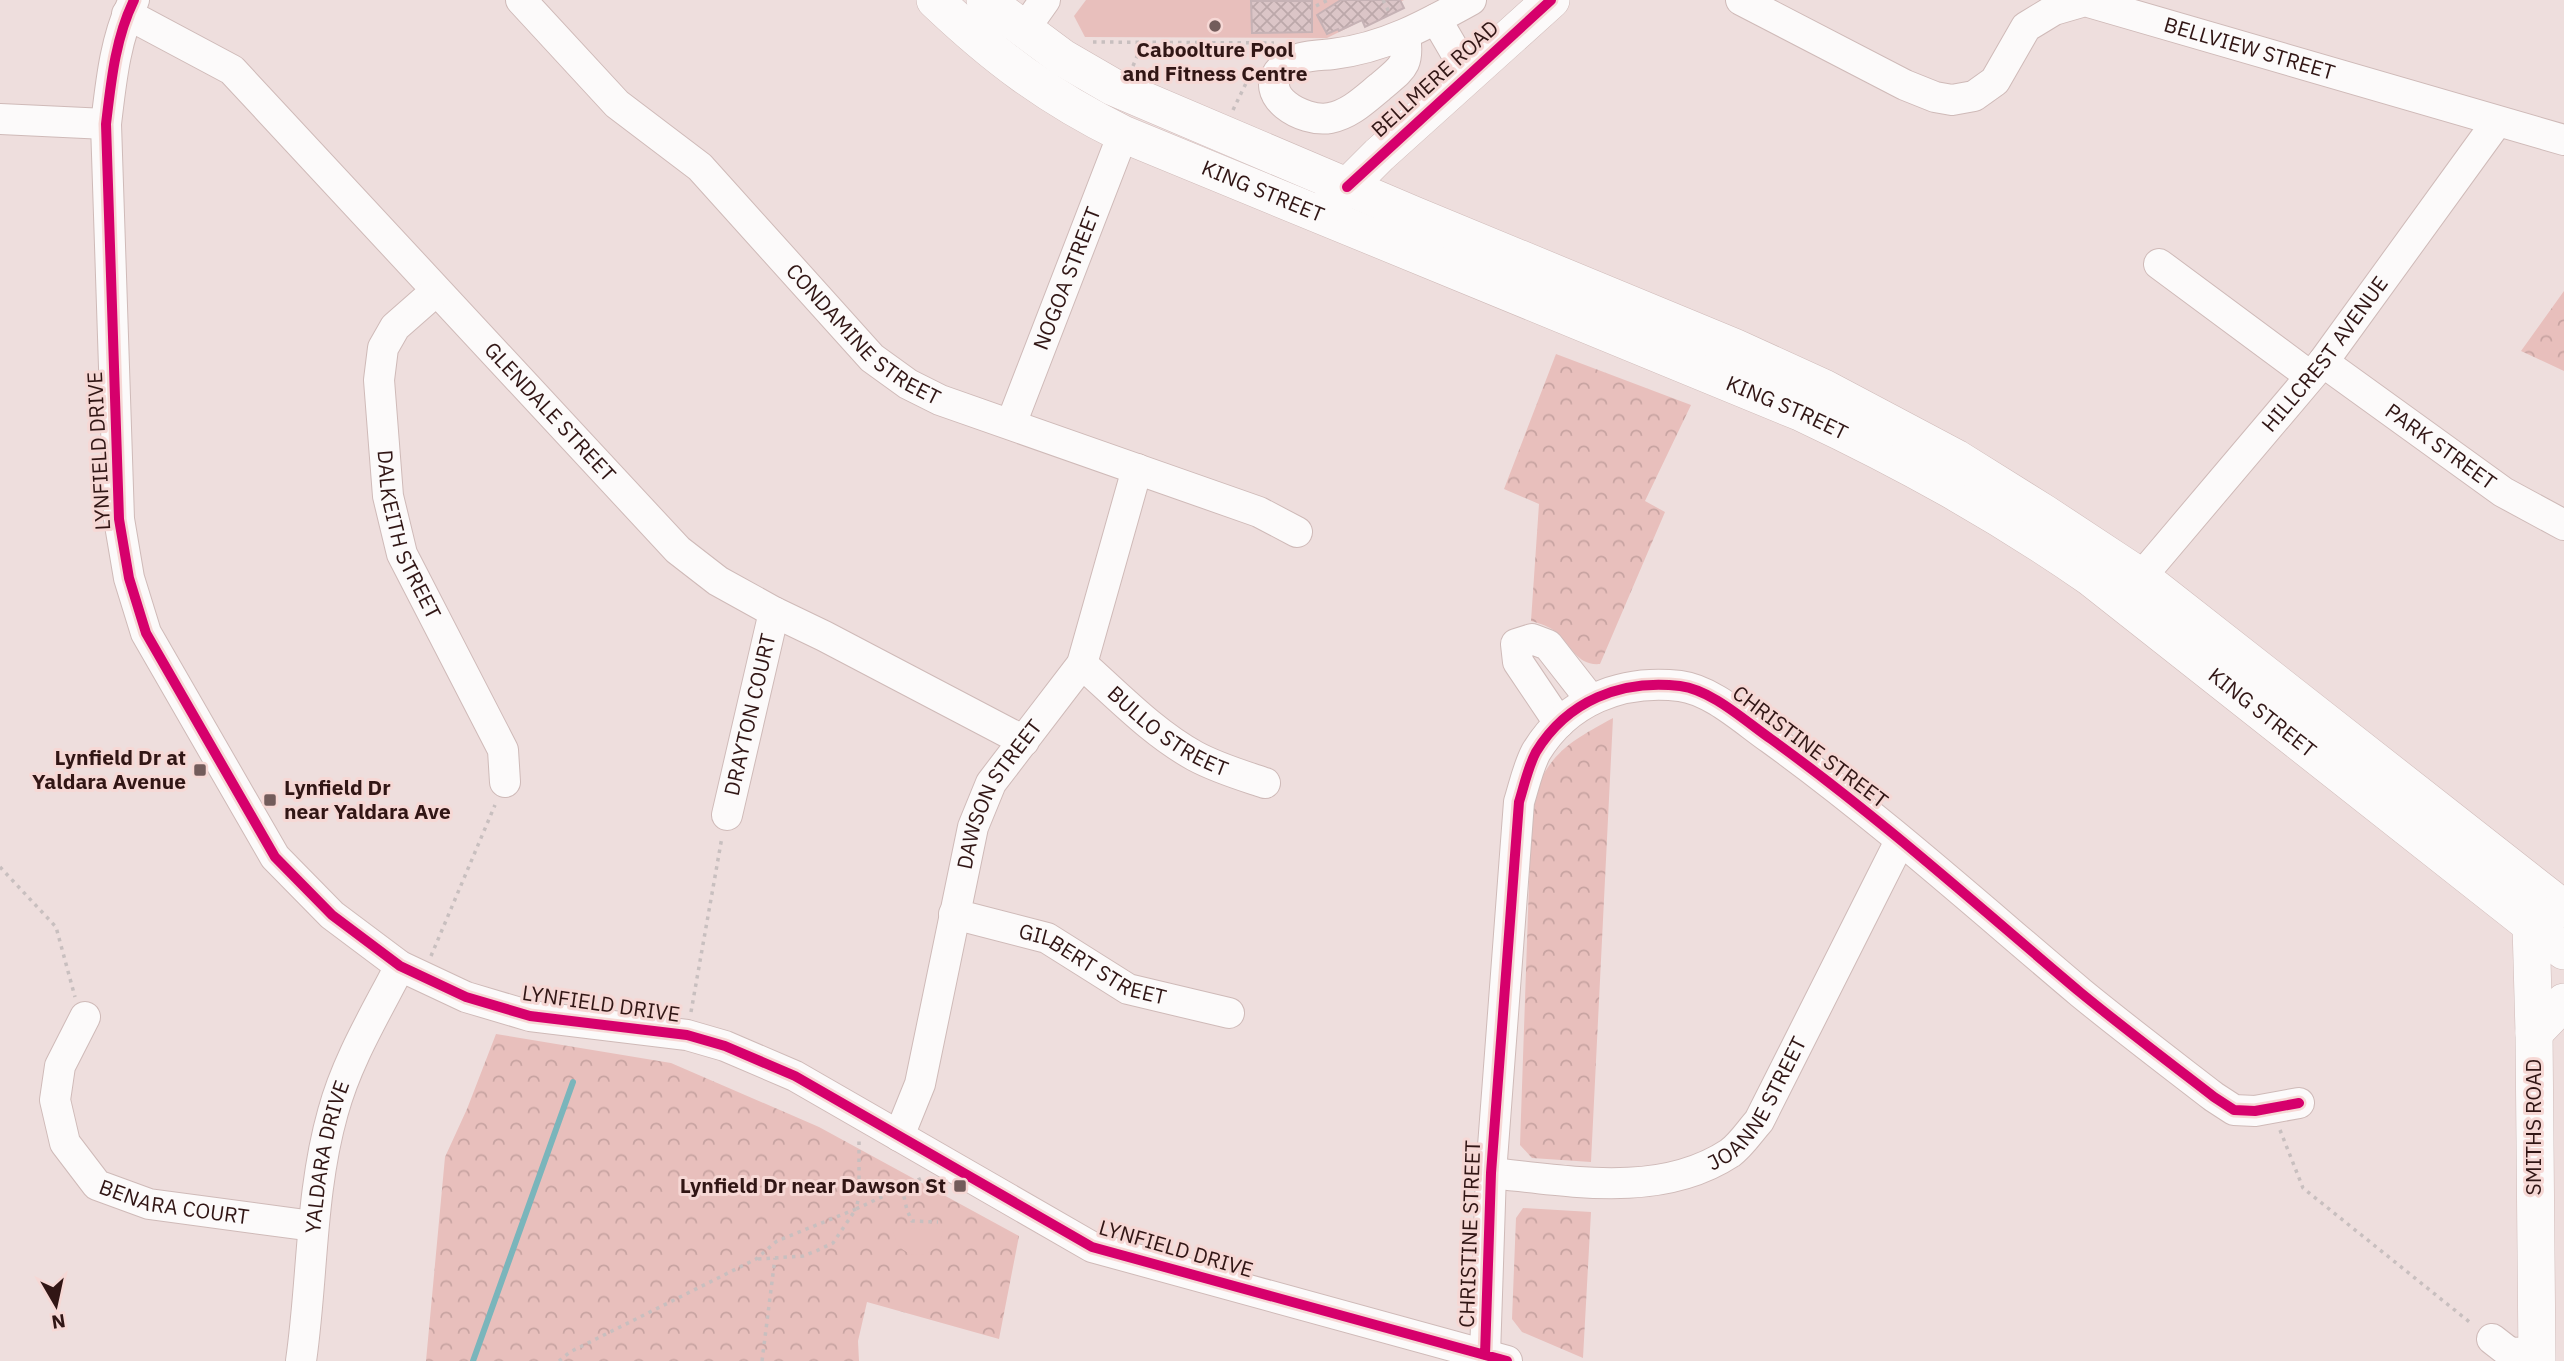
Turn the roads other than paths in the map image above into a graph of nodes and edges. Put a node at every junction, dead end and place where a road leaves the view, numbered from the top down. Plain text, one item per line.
1 (520, 0) edge
2 (935, 0) edge
3 (985, 0) edge
4 (1045, 0) edge
5 (1471, 0) edge
6 (1551, 0) edge
7 (1741, 0) edge
8 (131, 7) edge
9 (1436, 19) junction
10 (1399, 27) road end
11 (1023, 30) junction
12 (1472, 71) junction
13 (0, 119) edge
14 (2497, 122) junction
15 (106, 124) junction
16 (1123, 134) junction
17 (2564, 140) edge
18 (1347, 187) junction
19 (1318, 215) junction
20 (2159, 264) dead end
21 (436, 291) junction
22 (2317, 369) junction
23 (1011, 424) junction
24 (1137, 469) junction
25 (2564, 525) edge
26 (1297, 532) dead end
27 (2141, 577) junction
28 (774, 612) junction
29 (1082, 664) junction
30 (1591, 700) junction
31 (1559, 723) junction
32 (1024, 741) junction
33 (505, 782) road end
34 (1265, 783) dead end
35 (727, 815) road end
36 (1900, 841) junction
37 (2548, 911) edge
38 (954, 914) junction
39 (2564, 951) edge
40 (400, 966) junction
41 (2564, 1002) edge
42 (1229, 1013) dead end
43 (85, 1017) road end
44 (2534, 1033) junction
45 (2287, 1106) road end
46 (899, 1136) junction
47 (1490, 1173) junction
48 (313, 1226) junction
49 (2492, 1339) road end
50 (2537, 1356) edge
51 (1496, 1358) edge
52 (301, 1361) edge

1 - 23 street, CONDAMINE STREET
2 - 16 main road, KING STREET
3 - 11 main road, KING STREET
4 - 11 street
5 - 9 street
6 - 12 main road, BELLMERE ROAD
7 - 14 street, BELLVIEW STREET
8 - 15 street, LYNFIELD DRIVE
8 - 21 street, GLENDALE STREET
9 - 10 street
9 - 12 street
11 - 18 main road, KING STREET
12 - 18 main road, BELLMERE ROAD
13 - 15 street
14 - 17 street, BELLVIEW STREET
14 - 22 street, HILLCREST AVENUE
15 - 40 street, LYNFIELD DRIVE
16 - 19 main road, KING STREET
16 - 23 street, NOGOA STREET
18 - 19 main road, BELLMERE ROAD
18 - 27 main road, KING STREET
19 - 37 main road, KING STREET
20 - 22 street, PARK STREET
21 - 28 street, GLENDALE STREET
21 - 33 street, DALKEITH STREET
22 - 25 street, PARK STREET
22 - 27 street, HILLCREST AVENUE
23 - 24 street, CONDAMINE STREET
24 - 26 street, CONDAMINE STREET
24 - 29 street, DAWSON STREET
27 - 37 main road, KING STREET
28 - 32 street, GLENDALE STREET
28 - 35 street, DRAYTON COURT
29 - 32 street, DAWSON STREET
29 - 34 street, BULLO STREET
30 - 31 street, CHRISTINE STREET
30 - 31 street
30 - 36 street, CHRISTINE STREET
31 - 47 street, CHRISTINE STREET
32 - 38 street, DAWSON STREET
36 - 45 street, CHRISTINE STREET
36 - 47 street, JOANNE STREET
37 - 39 main road, KING STREET
37 - 44 main road, SMITHS ROAD
38 - 42 street, GILBERT STREET
38 - 46 street, DAWSON STREET
40 - 46 street, LYNFIELD DRIVE
40 - 48 street, YALDARA DRIVE
41 - 44 main road
43 - 48 street, BENARA COURT
44 - 50 main road, SMITHS ROAD
46 - 51 street, LYNFIELD DRIVE
47 - 51 street, CHRISTINE STREET
48 - 52 street, YALDARA DRIVE
49 - 50 street

